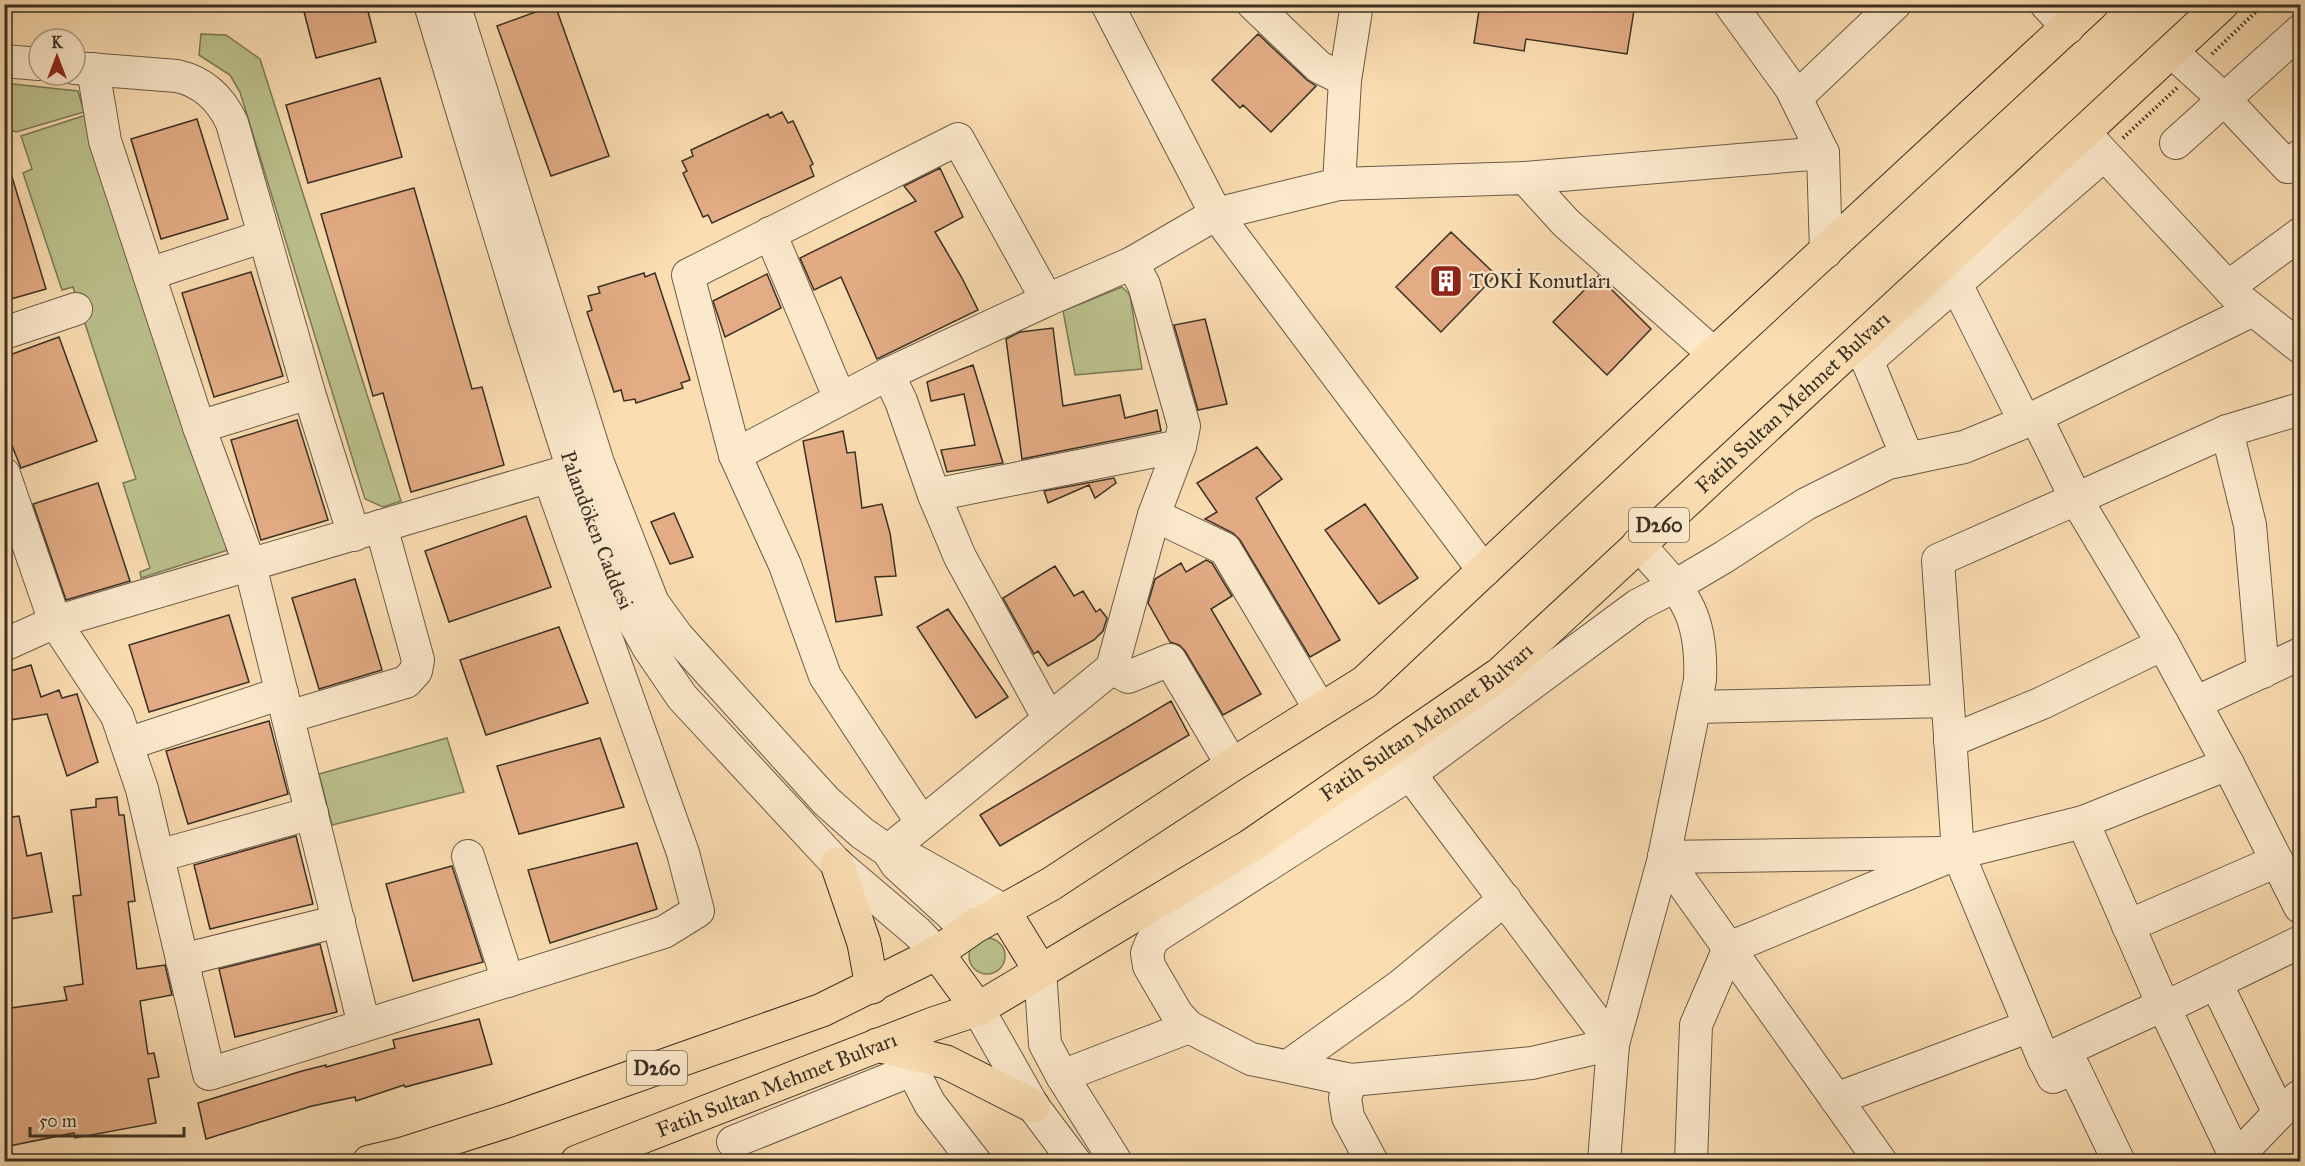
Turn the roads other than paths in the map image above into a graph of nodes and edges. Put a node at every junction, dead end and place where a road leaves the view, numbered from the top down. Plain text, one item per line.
1 (430, 4) edge
2 (454, 4) edge
3 (1107, 4) edge
4 (1253, 4) edge
5 (1357, 4) edge
6 (1730, 4) edge
7 (1895, 4) edge
8 (2092, 4) edge
9 (2222, 4) edge
10 (2057, 16) edge
11 (2295, 48) edge
12 (2172, 52) junction
13 (4, 61) edge
14 (27, 63) edge
15 (87, 68) edge
16 (87, 78) edge
17 (1346, 80) junction
18 (1796, 98) junction
19 (2225, 100) junction
20 (2176, 143) dead end
21 (2094, 144) junction
22 (1823, 153) junction
23 (2301, 156) edge
24 (1525, 178) junction
25 (1339, 184) junction
26 (1216, 214) junction
27 (770, 233) junction
28 (2301, 234) edge
29 (264, 236) junction
30 (1826, 252) junction
31 (1132, 263) junction
32 (149, 274) junction
33 (1951, 274) junction
34 (2228, 287) junction
35 (1047, 300) junction
36 (76, 309) dead end
37 (2253, 310) junction
38 (4, 333) edge
39 (2301, 347) edge
40 (1863, 351) junction
41 (1714, 354) junction
42 (888, 374) junction
43 (309, 393) junction
44 (840, 399) junction
45 (2301, 409) edge
46 (2031, 419) junction
47 (199, 428) junction
48 (2227, 431) junction
49 (1180, 446) junction
50 (735, 455) junction
51 (1908, 459) junction
52 (573, 470) junction
53 (4, 474) edge
54 (934, 495) junction
55 (2076, 499) junction
56 (1154, 515) junction
57 (367, 530) junction
58 (1638, 544) junction
59 (250, 565) junction
60 (1485, 571) junction
61 (1675, 586) junction
62 (56, 622) junction
63 (2163, 644) junction
64 (4, 645) edge
65 (2301, 654) edge
66 (1112, 668) junction
67 (2263, 672) junction
68 (1947, 701) junction
69 (2195, 703) junction
70 (285, 705) junction
71 (1696, 707) junction
72 (1320, 709) junction
73 (1050, 720) junction
74 (1950, 741) junction
75 (127, 744) junction
76 (2228, 764) junction
77 (1232, 765) junction
78 (1410, 774) junction
79 (312, 813) junction
80 (2083, 822) junction
81 (922, 824) junction
82 (862, 833) junction
83 (888, 851) junction
84 (1958, 853) junction
85 (158, 856) junction
86 (468, 856) dead end
87 (1664, 857) junction
88 (2277, 861) junction
89 (837, 864) junction
90 (1505, 899) junction
91 (2301, 906) edge
92 (1003, 910) junction
93 (339, 921) junction
94 (2128, 926) junction
95 (969, 931) junction
96 (2301, 942) edge
97 (1729, 948) junction
98 (937, 953) junction
99 (182, 960) junction
100 (1040, 970) junction
101 (508, 981) junction
102 (2216, 983) junction
103 (872, 987) junction
104 (2164, 1006) junction
105 (978, 1009) junction
106 (364, 1025) junction
107 (2030, 1026) junction
108 (1189, 1027) junction
109 (1613, 1044) junction
110 (897, 1055) junction
111 (2044, 1060) junction
112 (1288, 1066) junction
113 (1062, 1076) junction
114 (1351, 1080) junction
115 (1836, 1099) junction
116 (2290, 1105) edge
117 (1033, 1106) junction
118 (720, 1108) junction
119 (736, 1152) edge
120 (2236, 1160) edge
121 (369, 1161) edge
122 (577, 1161) edge
123 (975, 1161) edge
124 (1075, 1161) edge
125 (1116, 1161) edge
126 (1372, 1161) edge
127 (1604, 1161) edge
128 (1691, 1161) edge
129 (1881, 1161) edge
130 (2120, 1161) edge

1 - 52 street, Palandöken Caddesi
2 - 52 street, Palandöken Caddesi
3 - 26 street
4 - 17 street
5 - 17 street
6 - 18 street
7 - 18 street
8 - 10 highway, D260
9 - 12 highway, Fatih Sultan Mehmet Bulvarı / D260
10 - 30 highway, D260
11 - 19 street
12 - 19 street
12 - 21 highway, Fatih Sultan Mehmet Bulvarı / D260
13 - 14 street
15 - 29 street
16 - 32 street
17 - 25 street
18 - 22 street
19 - 20 street
19 - 23 street
21 - 33 highway, Fatih Sultan Mehmet Bulvarı / D260
21 - 34 street
22 - 24 street
22 - 30 street
24 - 25 street
24 - 41 street
25 - 26 street
26 - 31 street
26 - 60 street
27 - 35 street
27 - 44 street
27 - 50 street
28 - 34 street
29 - 32 street
29 - 43 street
30 - 41 highway, D260
31 - 35 street
31 - 49 street
32 - 47 street
33 - 40 highway, Fatih Sultan Mehmet Bulvarı / D260
33 - 46 street
34 - 37 street
35 - 42 street
36 - 38 street
37 - 39 street
37 - 46 street
40 - 51 street
40 - 58 highway, Fatih Sultan Mehmet Bulvarı / D260
41 - 60 highway, D260
42 - 44 street
42 - 54 street
43 - 47 street
43 - 57 street
44 - 50 street
45 - 48 street
46 - 51 street
46 - 55 street
47 - 59 street
48 - 55 street
48 - 67 street
49 - 54 street
49 - 56 street
50 - 81 street
51 - 61 street
52 - 57 street
52 - 82 street, Palandöken Caddesi
52 - 89 street, Palandöken Caddesi
52 - 101 street
53 - 62 street
54 - 73 street
55 - 63 street
55 - 68 street
56 - 66 street
56 - 72 street
57 - 59 street
57 - 70 street
58 - 61 street
58 - 100 highway, Fatih Sultan Mehmet Bulvarı / D260
59 - 62 street
59 - 70 street
60 - 72 highway, D260
61 - 71 street
61 - 78 street
62 - 64 street
62 - 75 street
63 - 69 street
63 - 74 street
65 - 67 street
66 - 73 street
66 - 77 street
67 - 69 street
68 - 71 street
68 - 74 street
69 - 76 street
70 - 75 street
70 - 79 street
71 - 87 street
72 - 77 highway, D260
73 - 81 street
74 - 84 street
75 - 85 street
76 - 80 street
76 - 88 street
77 - 92 highway, D260
78 - 90 street
78 - 108 street
79 - 85 street
79 - 93 street
80 - 84 street
80 - 94 street
81 - 83 street
82 - 83 street, Palandöken Caddesi
82 - 89 street
83 - 92 street, Palandöken Caddesi
83 - 95 street, Palandöken Caddesi
84 - 87 street
84 - 97 street
84 - 107 street
85 - 99 street
86 - 101 street
87 - 97 street
87 - 109 street
88 - 91 street
88 - 94 street
89 - 98 street, Palandöken Caddesi
89 - 103 highway
90 - 109 street
90 - 112 street
92 - 95 highway, D260
92 - 100 highway
93 - 99 street
93 - 106 street
94 - 104 street
95 - 98 highway, D260
96 - 102 street
97 - 115 street
97 - 128 street
98 - 103 highway, D260
98 - 105 highway
99 - 106 street
100 - 105 highway, D260
100 - 113 street
101 - 106 street
102 - 104 street
102 - 116 street
103 - 121 highway, D260
104 - 111 street
104 - 120 street
105 - 110 highway, Fatih Sultan Mehmet Bulvarı / D260
105 - 117 street
107 - 111 street
107 - 115 street
108 - 112 street
108 - 113 street
109 - 114 street
109 - 127 street
110 - 117 highway
110 - 118 highway, Fatih Sultan Mehmet Bulvarı / D260
110 - 119 street
110 - 123 street
111 - 130 street
112 - 114 street
113 - 125 street
114 - 126 street
115 - 129 street
116 - 120 street
117 - 124 street
118 - 119 street
118 - 122 highway, Fatih Sultan Mehmet Bulvarı / D260

